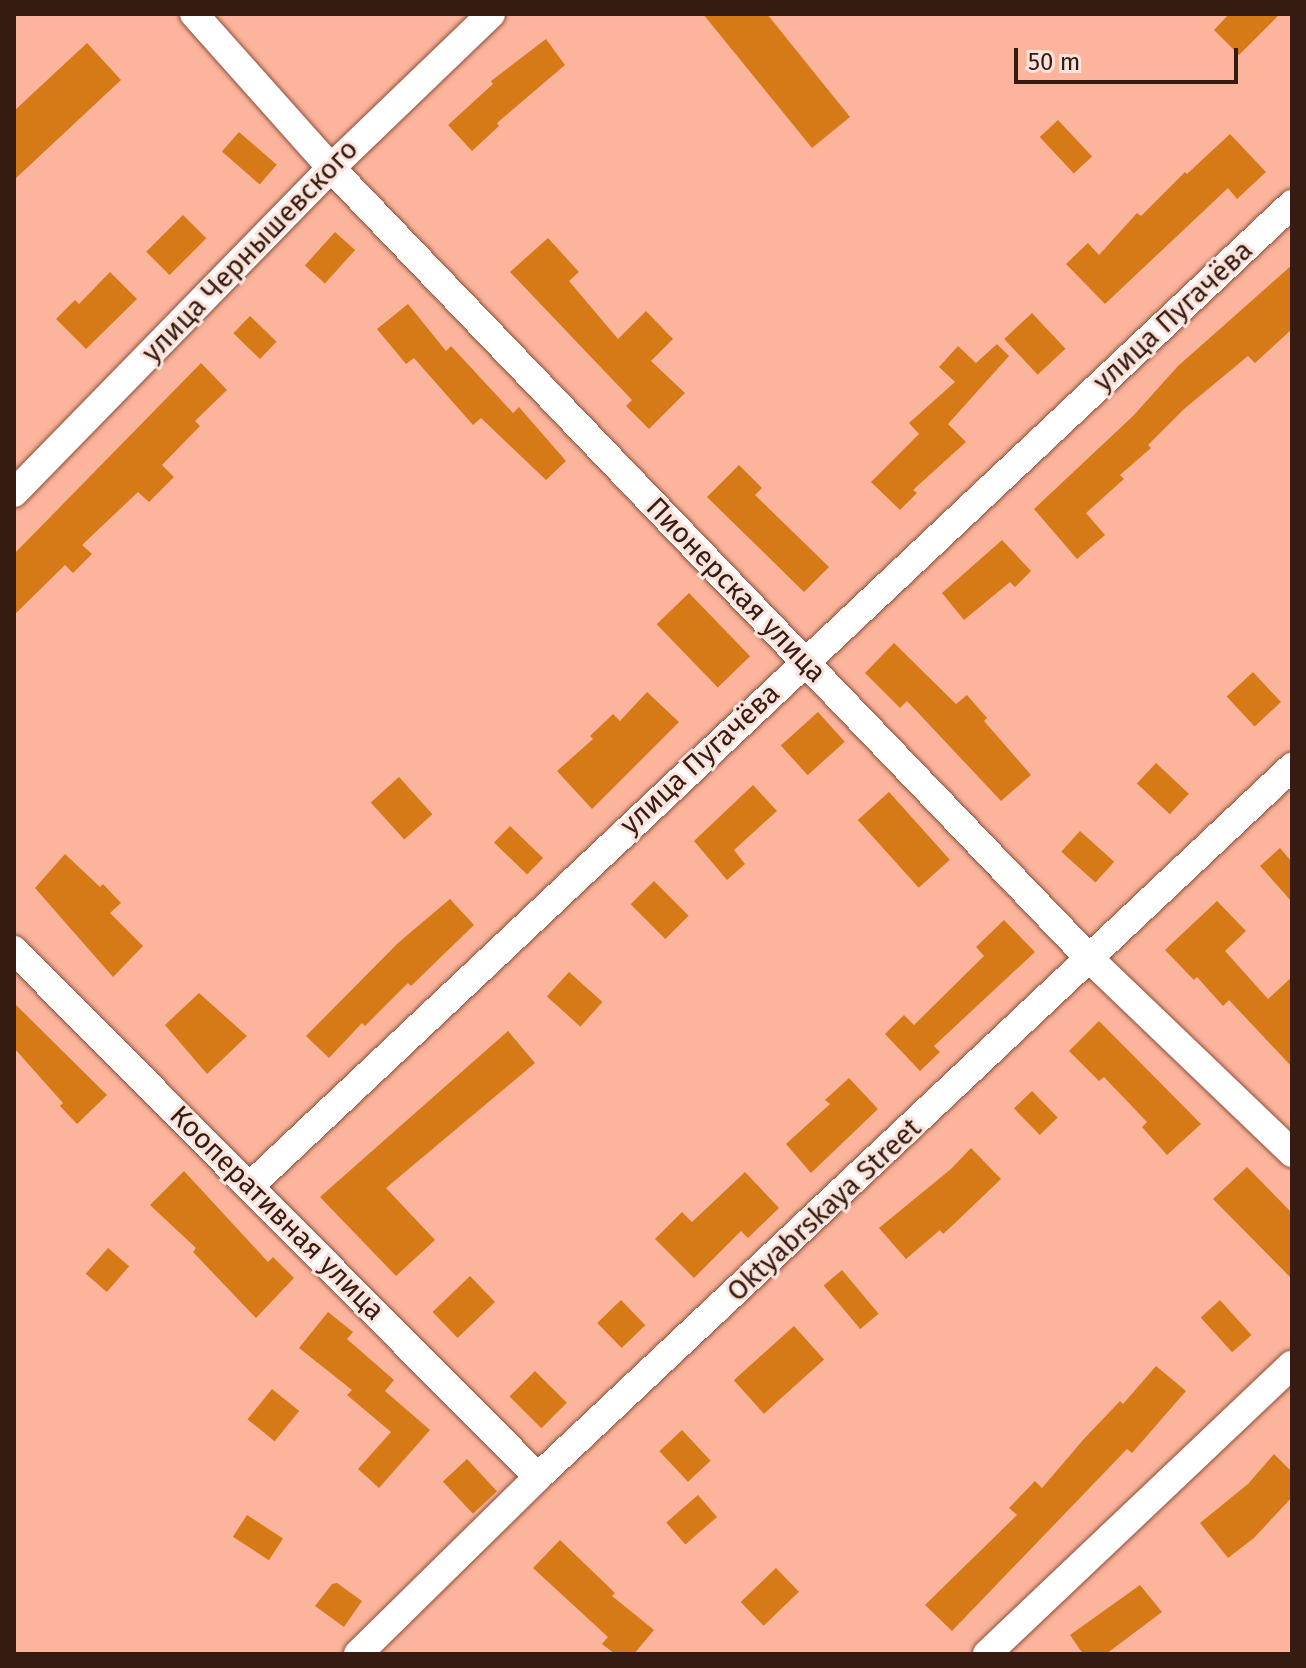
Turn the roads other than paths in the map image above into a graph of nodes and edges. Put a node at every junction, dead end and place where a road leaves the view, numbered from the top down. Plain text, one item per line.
1 (194, 14) edge
2 (491, 14) edge
3 (331, 168) junction
4 (1292, 204) edge
5 (14, 493) edge
6 (804, 661) junction
7 (1292, 767) edge
8 (14, 950) edge
9 (1091, 960) junction
10 (1292, 1153) edge
11 (250, 1186) junction
12 (1292, 1365) edge
13 (538, 1477) junction
14 (358, 1654) edge
15 (987, 1654) edge

1 - 3 street, Пионерская улица
2 - 3 street, улица Чернышевского
3 - 5 street, улица Чернышевского
3 - 6 street, Пионерская улица
4 - 6 street, улица Пугачёва
6 - 9 street, Пионерская улица
6 - 11 street, улица Пугачёва
7 - 9 street, Oktyabrskaya Street
8 - 11 street, Кооперативная улица
9 - 10 street, Пионерская улица
9 - 13 street, Oktyabrskaya Street
11 - 13 street, Кооперативная улица
12 - 15 street
13 - 14 street, Oktyabrskaya Street

